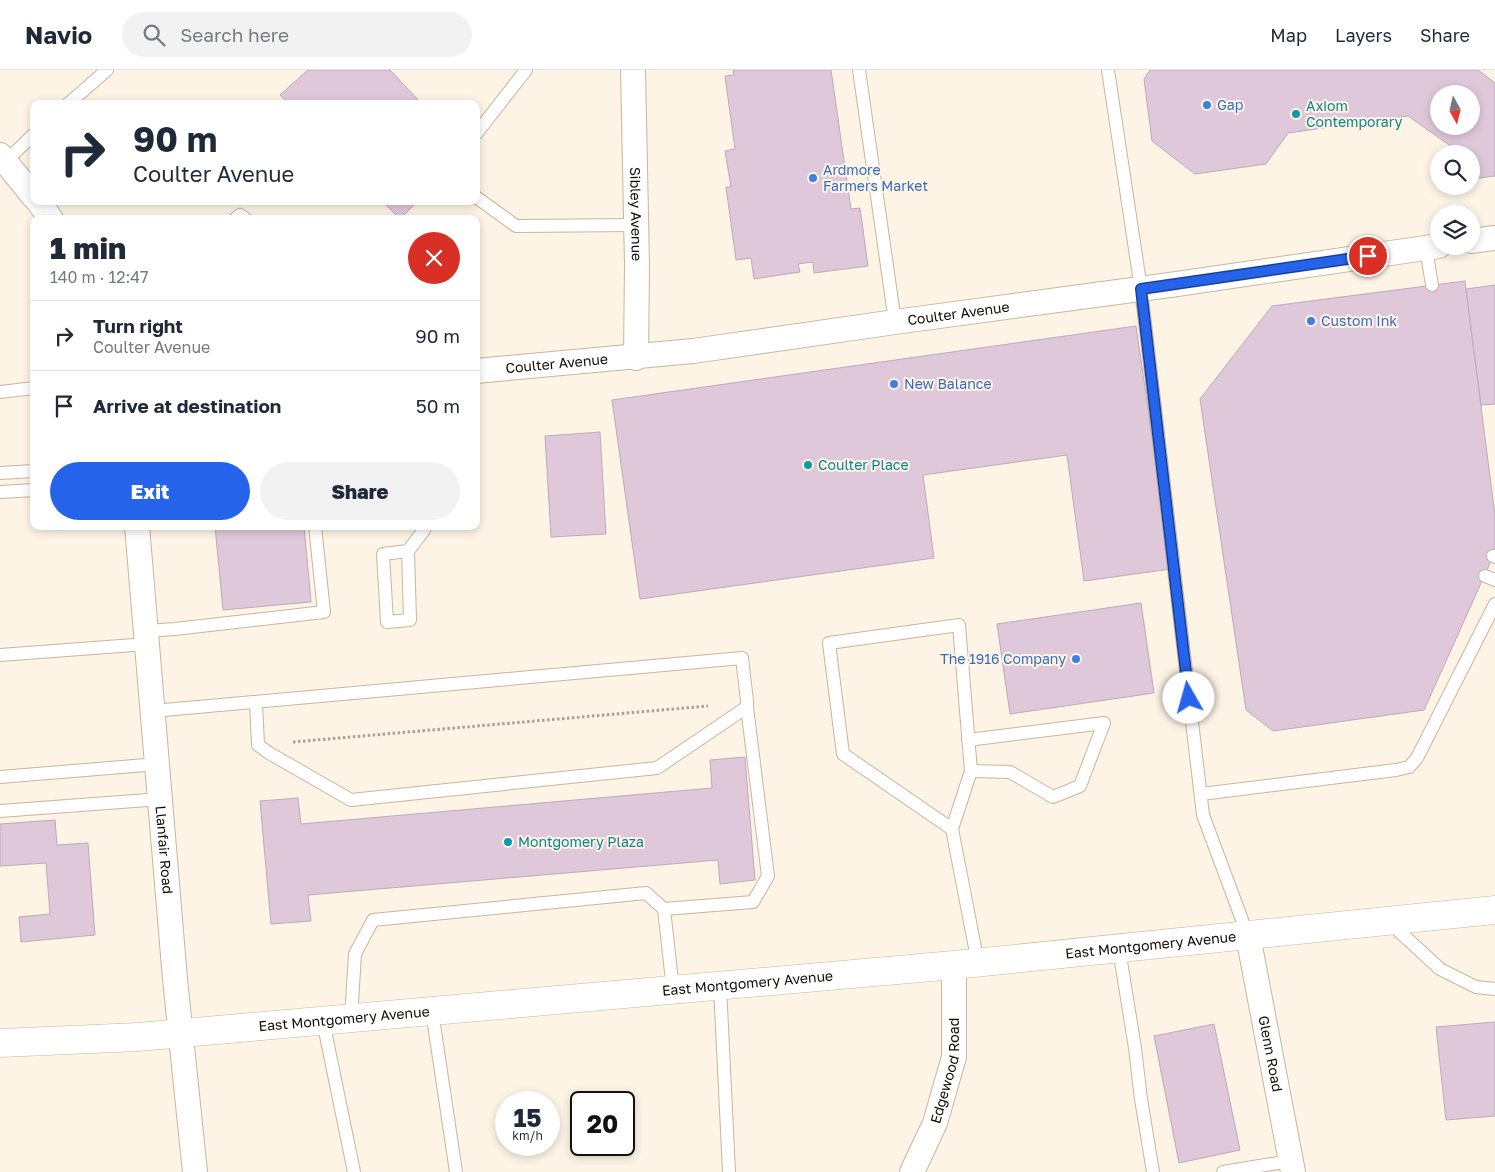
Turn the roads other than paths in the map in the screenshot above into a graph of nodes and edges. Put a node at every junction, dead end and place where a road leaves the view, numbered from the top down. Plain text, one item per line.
1 (107, 70) edge
2 (526, 70) edge
3 (633, 70) edge
4 (859, 70) edge
5 (1108, 70) edge
6 (73, 100) edge
7 (480, 129) edge
8 (30, 137) edge
9 (3, 158) edge
10 (30, 191) edge
11 (480, 200) edge
12 (636, 225) junction
13 (1495, 238) edge
14 (1480, 240) edge
15 (1430, 247) edge
16 (1432, 255) edge
17 (1432, 285) dead end
18 (1141, 289) junction
19 (895, 322) junction
20 (636, 358) junction
21 (480, 371) edge
22 (30, 388) edge
23 (0, 392) edge
24 (30, 471) edge
25 (0, 473) edge
26 (30, 490) edge
27 (0, 492) edge
28 (137, 530) edge
29 (315, 530) edge
30 (424, 530) edge
31 (408, 551) junction
32 (1495, 604) edge
33 (146, 637) junction
34 (0, 655) edge
35 (256, 702) junction
36 (747, 704) junction
37 (152, 711) junction
38 (968, 740) junction
39 (158, 764) junction
40 (971, 771) junction
41 (0, 777) edge
42 (1201, 794) junction
43 (161, 799) junction
44 (0, 811) edge
45 (952, 829) junction
46 (664, 910) junction
47 (1495, 910) edge
48 (1388, 922) junction
49 (1248, 936) junction
50 (1119, 949) junction
51 (966, 964) junction
52 (720, 986) junction
53 (1495, 989) edge
54 (673, 990) junction
55 (432, 1011) junction
56 (351, 1019) junction
57 (323, 1021) junction
58 (181, 1034) junction
59 (0, 1043) edge
60 (1292, 1166) edge
61 (195, 1172) edge
62 (354, 1172) edge
63 (456, 1172) edge
64 (729, 1172) edge
65 (912, 1172) edge
66 (1153, 1172) edge
67 (1223, 1172) edge

1 - 6 lane
2 - 7 lane
3 - 12 street, Sibley Avenue
4 - 19 lane
5 - 18 lane
8 - 9 lane
9 - 10 street
11 - 12 lane
12 - 20 street, Sibley Avenue
13 - 14 street
15 - 18 street, Coulter Avenue
16 - 17 lane
18 - 19 street, Coulter Avenue
18 - 42 lane
19 - 20 street, Coulter Avenue
20 - 21 street, Coulter Avenue
22 - 23 lane
24 - 25 lane
26 - 27 lane
28 - 33 street, Llanfair Road
29 - 33 lane
30 - 31 lane
31 - 31 lane
32 - 42 lane
33 - 34 lane
33 - 37 street, Llanfair Road
35 - 36 lane
35 - 36 lane
35 - 37 lane
36 - 46 lane
37 - 39 street, Llanfair Road
38 - 40 lane
38 - 40 lane
38 - 45 lane
39 - 41 lane
39 - 43 street, Llanfair Road
40 - 45 lane
42 - 49 lane
43 - 44 lane
43 - 58 street, Llanfair Road
45 - 51 lane
46 - 54 lane
46 - 56 lane
47 - 48 main road, East Montgomery Avenue
48 - 49 main road, East Montgomery Avenue
48 - 53 lane
49 - 50 main road, East Montgomery Avenue
49 - 60 street, Glenn Road
50 - 51 main road, East Montgomery Avenue
50 - 66 lane
51 - 52 main road, East Montgomery Avenue
51 - 65 street, Edgewood Road
52 - 54 main road, East Montgomery Avenue
52 - 64 lane
54 - 55 main road, East Montgomery Avenue
55 - 56 main road, East Montgomery Avenue
55 - 63 lane
56 - 57 main road, East Montgomery Avenue
57 - 58 main road, East Montgomery Avenue
57 - 62 lane
58 - 59 main road, East Montgomery Avenue
58 - 61 street, Llanfair Road
60 - 67 lane

